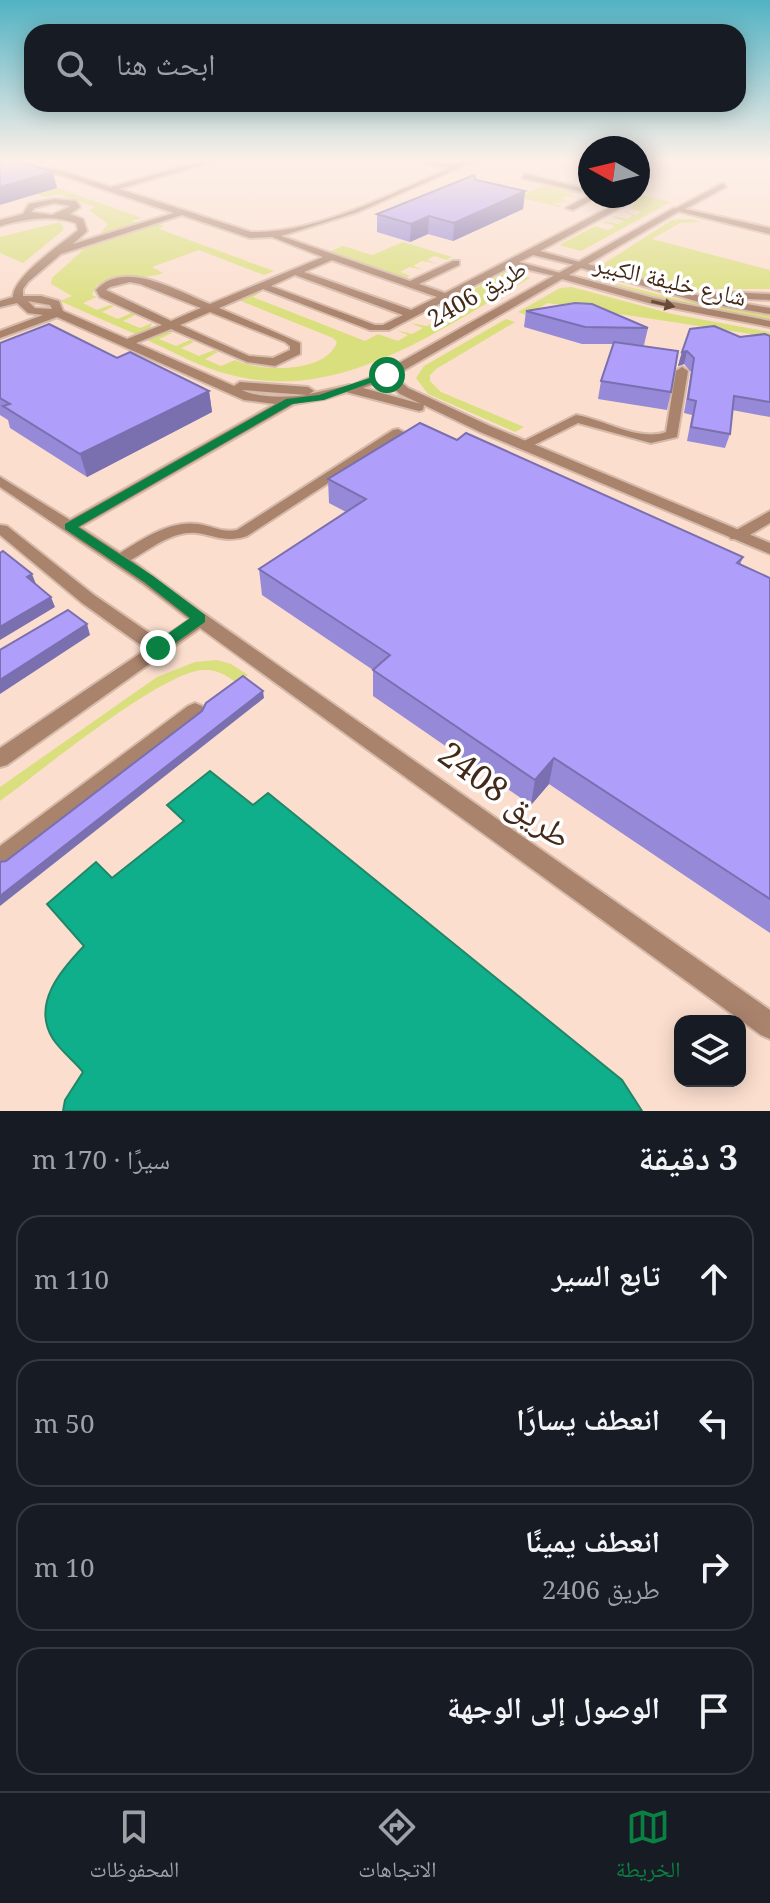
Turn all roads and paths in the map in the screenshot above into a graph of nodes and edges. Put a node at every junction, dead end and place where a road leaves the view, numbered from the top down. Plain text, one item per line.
1 (27, 211) edge
2 (72, 211) edge
3 (175, 211) edge
4 (348, 211) edge
5 (610, 211) edge
6 (676, 211) edge
7 (681, 211) edge
8 (181, 213) junction
9 (29, 215) junction
10 (64, 215) junction
11 (0, 223) edge
12 (770, 231) edge
13 (274, 236) junction
14 (58, 252) junction
15 (533, 252) junction
16 (330, 257) junction
17 (456, 263) dead end
18 (513, 263) junction
19 (580, 265) junction
20 (295, 272) junction
21 (561, 276) junction
22 (411, 284) junction
23 (263, 286) junction
24 (447, 297) junction
25 (770, 297) edge
26 (18, 298) junction
27 (699, 299) junction
28 (0, 304) edge
29 (211, 308) junction
30 (770, 311) edge
31 (58, 313) junction
32 (414, 315) junction
33 (770, 324) edge
34 (171, 325) junction
35 (0, 335) edge
36 (128, 343) junction
37 (682, 371) dead end
38 (387, 375) junction
39 (218, 384) junction
40 (350, 389) junction
41 (334, 393) junction
42 (289, 401) junction
43 (485, 429) junction
44 (398, 433) edge
45 (523, 445) junction
46 (0, 481) edge
47 (770, 516) edge
48 (69, 527) junction
49 (2, 529) edge
50 (737, 536) junction
51 (770, 549) edge
52 (120, 560) junction
53 (200, 619) junction
54 (158, 648) junction
55 (195, 711) dead end
56 (0, 759) edge
57 (0, 859) edge
58 (770, 1026) edge

1 - 9 street
2 - 10 street
3 - 8 street
4 - 13 street
5 - 15 street
6 - 19 street, طريق 2406
7 - 12 street
8 - 13 street
8 - 14 street
9 - 10 street
9 - 11 street
10 - 14 street
13 - 16 street
14 - 26 street
15 - 18 street
15 - 19 street, شارع خليفة الكبير
16 - 20 street
16 - 22 street
17 - 22 street
18 - 21 street, شارع خليفة الكبير
18 - 24 street
19 - 21 street, طريق 2406
19 - 27 street, شارع خليفة الكبير
20 - 23 street
20 - 32 street
21 -> 33 street, شارع خليفة الكبير
21 - 38 street, طريق 2406
22 - 24 street
23 - 29 street
23 - 32 street
24 - 32 street
25 - 27 street
26 - 28 street
26 - 31 street
27 - 30 street, شارع خليفة الكبير
29 - 34 street
29 - 34 street
29 - 34 street
31 - 35 street
31 - 36 street
34 - 36 street
36 - 39 street
37 - 45 street
38 - 40 street, طريق 2406
38 - 43 street
39 - 41 street
39 - 42 street
40 - 41 street, طريق 2406
40 - 43 street
41 - 42 street, طريق 2406
42 - 48 street
43 - 45 street
44 - 52 street
45 - 50 street
46 - 48 street, طريق 2408
47 - 50 street
48 - 52 street, طريق 2408
49 - 54 street
50 - 51 street
52 - 53 street, طريق 2408
53 - 54 street
53 - 58 street, طريق 2408
54 - 56 street
55 - 57 street

